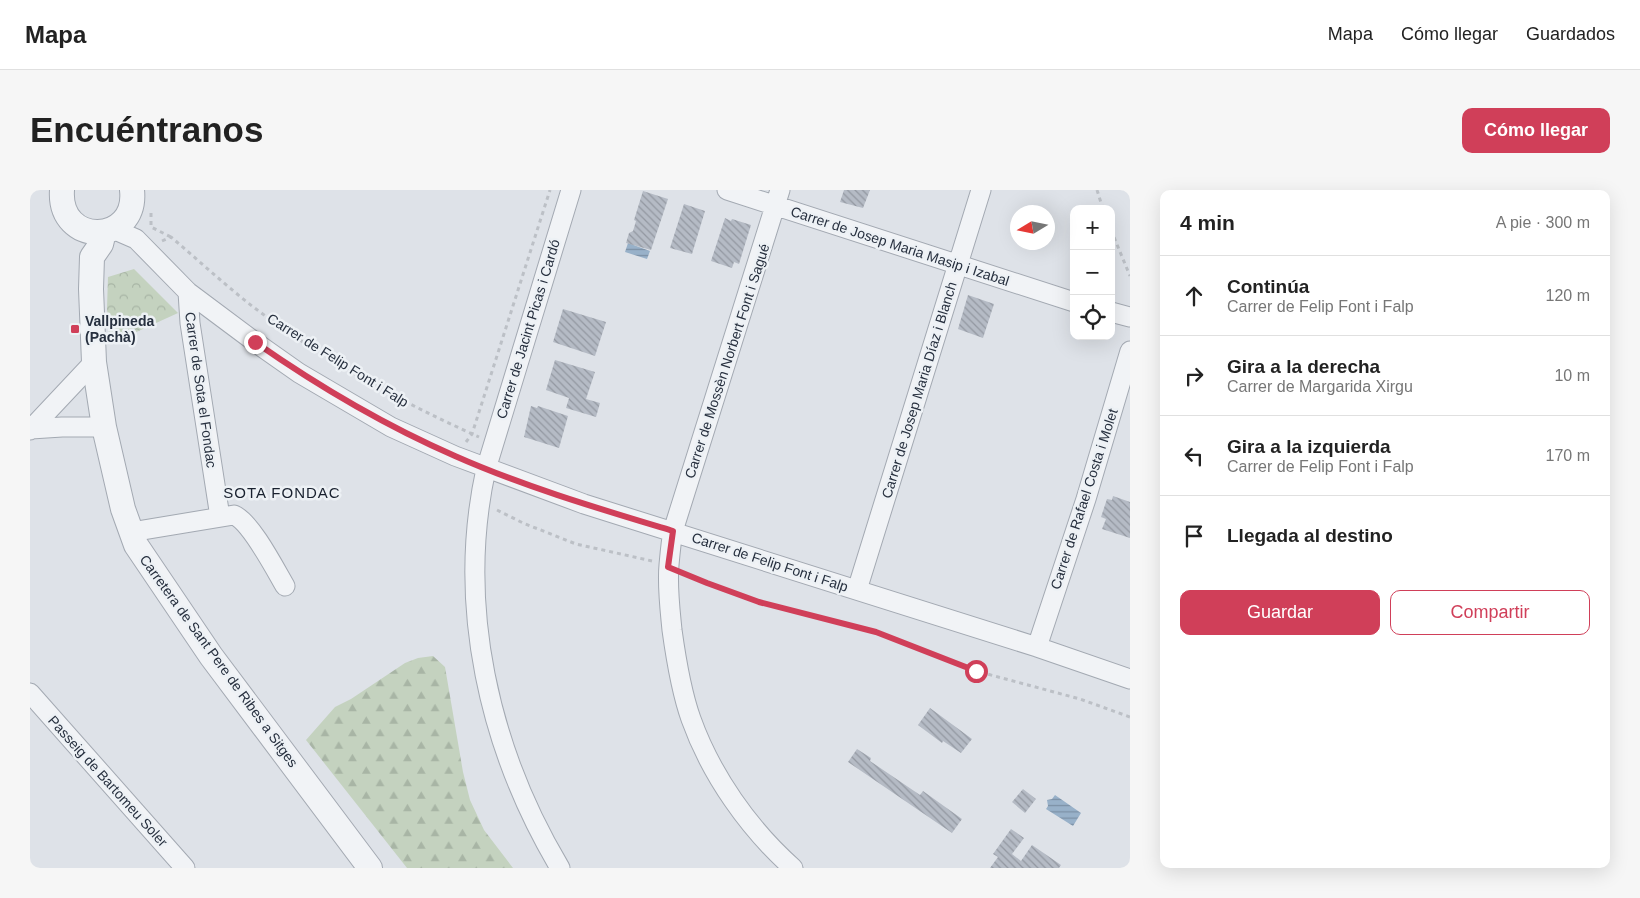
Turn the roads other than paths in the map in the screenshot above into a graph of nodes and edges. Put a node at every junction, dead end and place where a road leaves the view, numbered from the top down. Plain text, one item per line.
1 (62, 190) edge
2 (132, 190) edge
3 (571, 190) edge
4 (727, 190) edge
5 (981, 190) edge
6 (778, 198) edge
7 (107, 226) junction
8 (959, 265) junction
9 (188, 292) junction
10 (1070, 301) edge
11 (1115, 313) edge
12 (1130, 317) edge
13 (1130, 351) edge
14 (94, 362) junction
15 (104, 427) junction
16 (30, 430) edge
17 (486, 469) junction
18 (220, 517) junction
19 (673, 531) junction
20 (131, 532) junction
21 (285, 586) dead end
22 (856, 590) junction
23 (1037, 646) junction
24 (1130, 679) edge
25 (30, 693) edge
26 (185, 868) edge
27 (370, 868) edge
28 (560, 868) edge
29 (793, 868) edge

1 - 7 street
2 - 7 street
3 - 17 street, Carrer de Jacint Picas i Cardó
4 - 6 street, Carrer de Josep Maria Masip i Izabal
5 - 8 street, Carrer de Josep Maria Díaz i Blanch
6 - 8 street, Carrer de Josep Maria Masip i Izabal
6 - 19 street, Carrer de Mossèn Norbert Font i Sagué
7 - 9 street, Carrer de Felip Font i Falp
7 - 14 street, Carretera de Sant Pere de Ribes a Sitges
8 - 10 street, Carrer de Josep Maria Masip i Izabal
8 - 22 street, Carrer de Josep Maria Díaz i Blanch
9 - 17 street, Carrer de Felip Font i Falp
9 - 18 street, Carrer de Sota el Fondac
11 - 12 street
13 - 23 street, Carrer de Rafael Costa i Molet
14 - 15 street, Carretera de Sant Pere de Ribes a Sitges
14 - 16 street
15 - 16 street
15 - 20 street, Carretera de Sant Pere de Ribes a Sitges
17 - 19 street, Carrer de Felip Font i Falp
17 - 28 street, Carrer de Jacint Picas i Cardó
18 - 20 street
18 - 21 street
19 - 22 street, Carrer de Felip Font i Falp
19 - 29 street, Carrer de Mossèn Norbert Font i Sagué
20 - 27 street, Carretera de Sant Pere de Ribes a Sitges
22 - 23 street, Carrer de Felip Font i Falp
23 - 24 street, Carrer de Felip Font i Falp
25 - 26 street, Passeig de Bartomeu Soler

